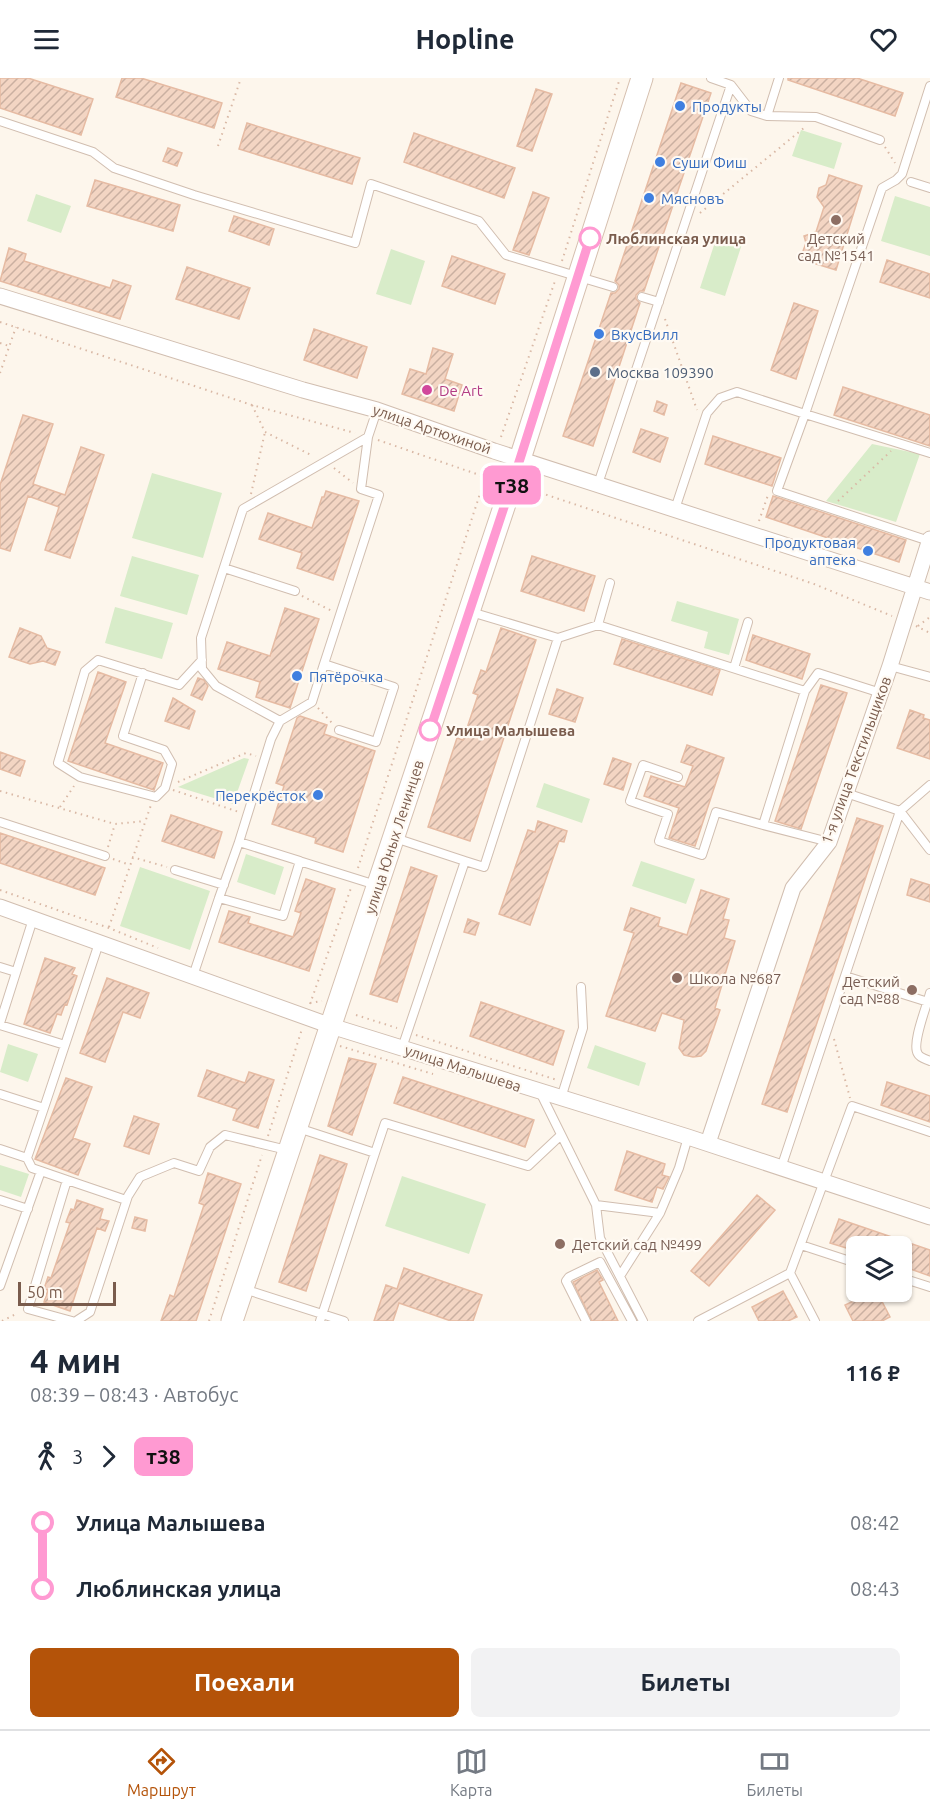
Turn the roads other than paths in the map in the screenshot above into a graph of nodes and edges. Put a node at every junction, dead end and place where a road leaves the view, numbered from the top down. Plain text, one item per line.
1 (642, 78) edge
2 (711, 78) edge
3 (779, 78) edge
4 (731, 85) junction
5 (930, 86) edge
6 (767, 116) junction
7 (0, 121) edge
8 (880, 140) dead end
9 (911, 182) dead end
10 (930, 188) edge
11 (568, 273) junction
12 (613, 287) dead end
13 (0, 296) edge
14 (642, 297) dead end
15 (659, 302) junction
16 (377, 410) junction
17 (805, 414) junction
18 (368, 437) junction
19 (930, 453) edge
20 (520, 459) junction
21 (598, 484) junction
22 (675, 509) junction
23 (930, 540) edge
24 (224, 568) junction
25 (610, 583) dead end
26 (914, 587) junction
27 (295, 591) road end
28 (930, 592) edge
29 (470, 611) junction
30 (748, 622) dead end
31 (598, 625) junction
32 (558, 638) junction
33 (202, 660) junction
34 (324, 664) junction
35 (890, 666) junction
36 (734, 668) junction
37 (143, 673) junction
38 (930, 677) edge
39 (805, 691) junction
40 (881, 693) junction
41 (280, 721) junction
42 (339, 730) road end
43 (678, 777) dead end
44 (930, 785) edge
45 (846, 793) junction
46 (900, 811) junction
47 (0, 822) edge
48 (763, 825) junction
49 (394, 838) junction
50 (239, 842) junction
51 (829, 842) junction
52 (930, 850) edge
53 (105, 856) road end
54 (296, 860) junction
55 (465, 861) junction
56 (175, 870) road end
57 (224, 885) junction
58 (378, 886) junction
59 (219, 898) junction
60 (0, 907) edge
61 (33, 919) junction
62 (101, 943) junction
63 (0, 967) edge
64 (16, 972) junction
65 (193, 976) junction
66 (845, 976) junction
67 (581, 987) dead end
68 (930, 993) edge
69 (927, 1002) junction
70 (0, 1024) edge
71 (328, 1034) junction
72 (65, 1045) junction
73 (402, 1048) junction
74 (930, 1060) edge
75 (540, 1092) junction
76 (0, 1094) edge
77 (561, 1098) junction
78 (44, 1108) junction
79 (297, 1128) junction
80 (930, 1132) edge
81 (561, 1135) junction
82 (688, 1137) junction
83 (708, 1143) junction
84 (0, 1149) edge
85 (289, 1150) junction
86 (375, 1153) junction
87 (27, 1158) junction
88 (781, 1168) junction
89 (42, 1171) junction
90 (67, 1180) junction
91 (824, 1181) junction
92 (0, 1200) edge
93 (126, 1200) junction
94 (596, 1205) junction
95 (28, 1209) junction
96 (660, 1213) junction
97 (930, 1216) edge
98 (801, 1245) junction
99 (846, 1260) edge
100 (790, 1273) junction
101 (620, 1276) junction
102 (912, 1281) edge
103 (0, 1286) edge
104 (930, 1287) edge
105 (243, 1288) junction
106 (321, 1317) edge
107 (74, 1321) edge
108 (232, 1321) edge
109 (344, 1321) edge
110 (586, 1321) edge
111 (632, 1321) edge
112 (643, 1321) edge
113 (698, 1321) edge
114 (815, 1321) edge

1 - 11 main road, улица Юных Ленинцев
2 - 4 lane
3 - 6 lane
4 - 6 lane
4 - 15 lane
5 - 17 lane
6 - 8 lane
7 - 11 lane
9 - 10 lane
11 - 12 lane
11 - 20 main road, улица Юных Ленинцев
13 - 16 street, улица Артюхиной
14 - 15 lane
15 - 21 lane
16 - 18 lane
16 - 20 street, улица Артюхиной
17 - 19 lane
17 - 22 lane
17 - 23 lane
18 - 24 lane
18 - 34 lane
20 - 21 street, улица Артюхиной
20 - 29 main road, улица Юных Ленинцев
21 - 22 street, улица Артюхиной
22 - 26 street, улица Артюхиной
23 - 26 street, 1-я улица Текстильщиков
24 - 27 lane
24 - 33 lane
25 - 31 lane
26 - 28 street, улица Артюхиной
26 - 35 street, 1-я улица Текстильщиков
29 - 32 lane
29 - 49 main road, улица Юных Ленинцев
30 - 36 lane
31 - 32 lane
31 - 36 lane
32 - 55 lane
33 - 37 lane
33 - 41 lane
34 - 41 lane
34 - 42 lane
35 - 38 lane
35 - 40 street, 1-я улица Текстильщиков
36 - 39 lane
37 - 37 lane
39 - 40 lane
39 - 48 lane
40 - 45 street, 1-я улица Текстильщиков
41 - 50 lane
43 - 48 lane
44 - 46 lane
45 - 46 lane
45 - 51 street, 1-я улица Текстильщиков
46 - 52 lane
46 - 66 lane
47 - 53 lane
48 - 51 lane
49 - 55 lane
49 - 58 main road, улица Юных Ленинцев
50 - 54 lane
50 - 57 lane
51 - 83 street, 1-я улица Текстильщиков
54 - 58 lane
54 - 59 lane
55 - 73 lane
56 - 57 lane
57 - 59 lane
58 - 71 main road, улица Юных Ленинцев
59 - 65 lane
60 - 61 street, улица Малышева
61 - 62 street, улица Малышева
61 - 64 lane
62 - 65 street, улица Малышева
62 - 72 lane
63 - 64 lane
64 - 70 lane
65 - 71 street, улица Малышева
66 - 69 lane
66 - 88 lane
67 - 77 lane
68 - 69 lane
69 - 74 lane
70 - 72 lane
71 - 73 street, улица Малышева
71 - 79 main road, улица Юных Ленинцев
72 - 78 lane
73 - 75 street, улица Малышева
75 - 77 street, улица Малышева
75 - 81 lane
76 - 78 lane
77 - 82 street, улица Малышева
78 - 87 lane
79 - 85 main road, улица Юных Ленинцев
79 - 86 lane
80 - 91 lane
81 - 86 lane
81 - 94 lane
82 - 83 street, улица Малышева
82 - 96 lane
83 - 88 street, улица Малышева
84 - 87 lane
85 - 93 lane
85 - 105 main road, улица Юных Ленинцев
86 - 106 lane
87 - 89 lane
88 - 91 street, улица Малышева
89 - 90 lane
89 - 95 lane
90 - 93 lane
90 - 107 lane
91 - 97 street, улица Малышева
91 - 98 lane
92 - 95 lane
93 - 107 lane
94 - 96 lane
94 - 101 lane
95 - 103 lane
96 - 101 lane
98 - 99 lane
98 - 100 lane
100 - 113 lane
100 - 114 lane
101 - 112 lane
102 - 104 lane
105 - 106 lane
105 - 108 main road, улица Юных Ленинцев
106 - 109 lane
110 - 111 lane

